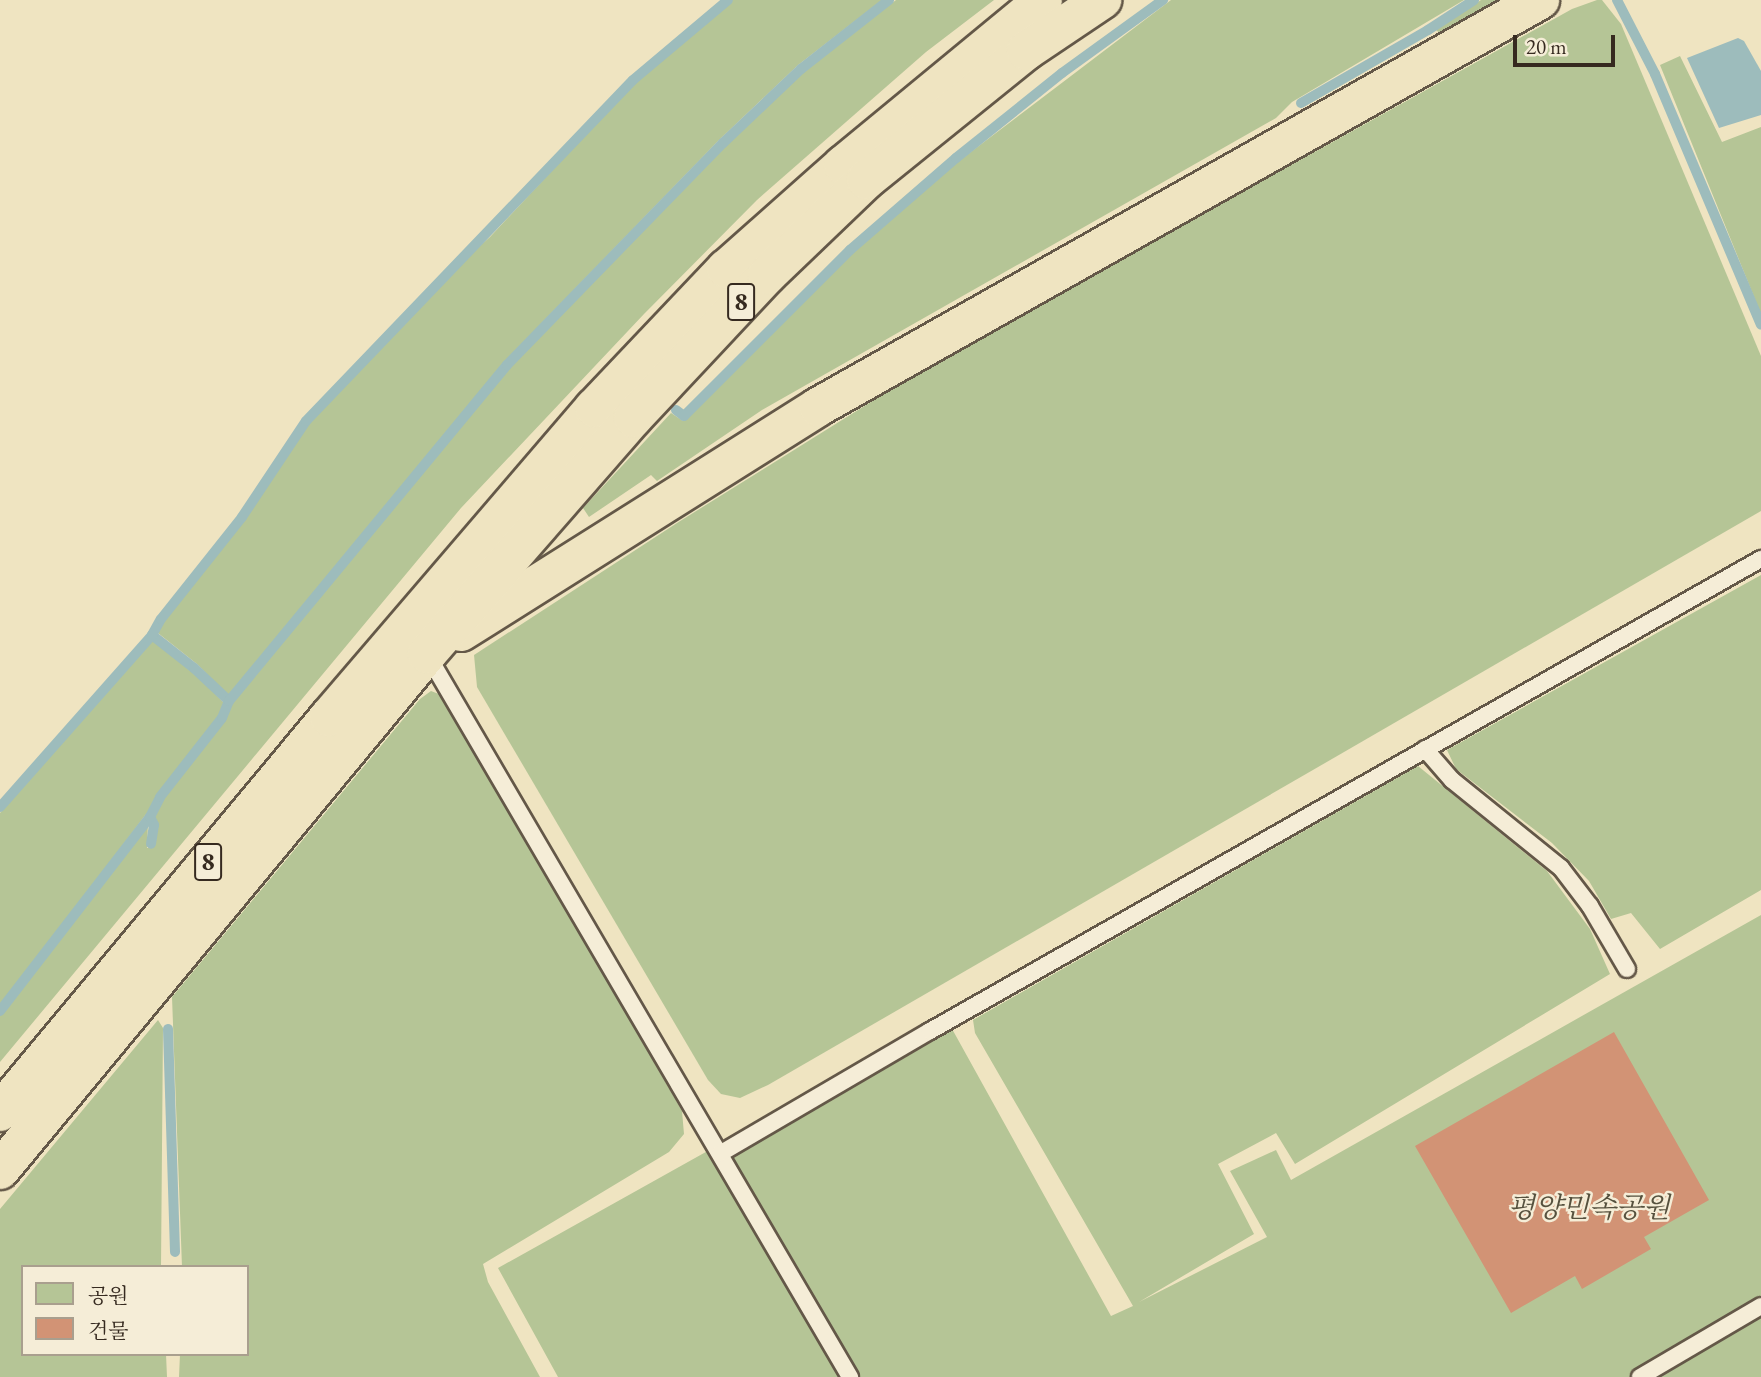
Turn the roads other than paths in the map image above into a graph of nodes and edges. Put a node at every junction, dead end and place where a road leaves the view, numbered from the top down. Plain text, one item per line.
1 (1043, 0) edge
2 (1102, 0) edge
3 (1540, 0) edge
4 (1761, 559) edge
5 (427, 654) junction
6 (1425, 750) junction
7 (1627, 969) dead end
8 (0, 1112) edge
9 (721, 1153) junction
10 (0, 1170) edge
11 (1761, 1306) edge
12 (850, 1377) edge
13 (1640, 1377) edge

1 - 8 highway, 8
2 - 5 highway, 8
3 - 5 highway
4 - 6 lane
5 - 9 lane
5 - 10 highway, 8
6 - 7 lane
6 - 9 lane
9 - 12 lane
11 - 13 lane

